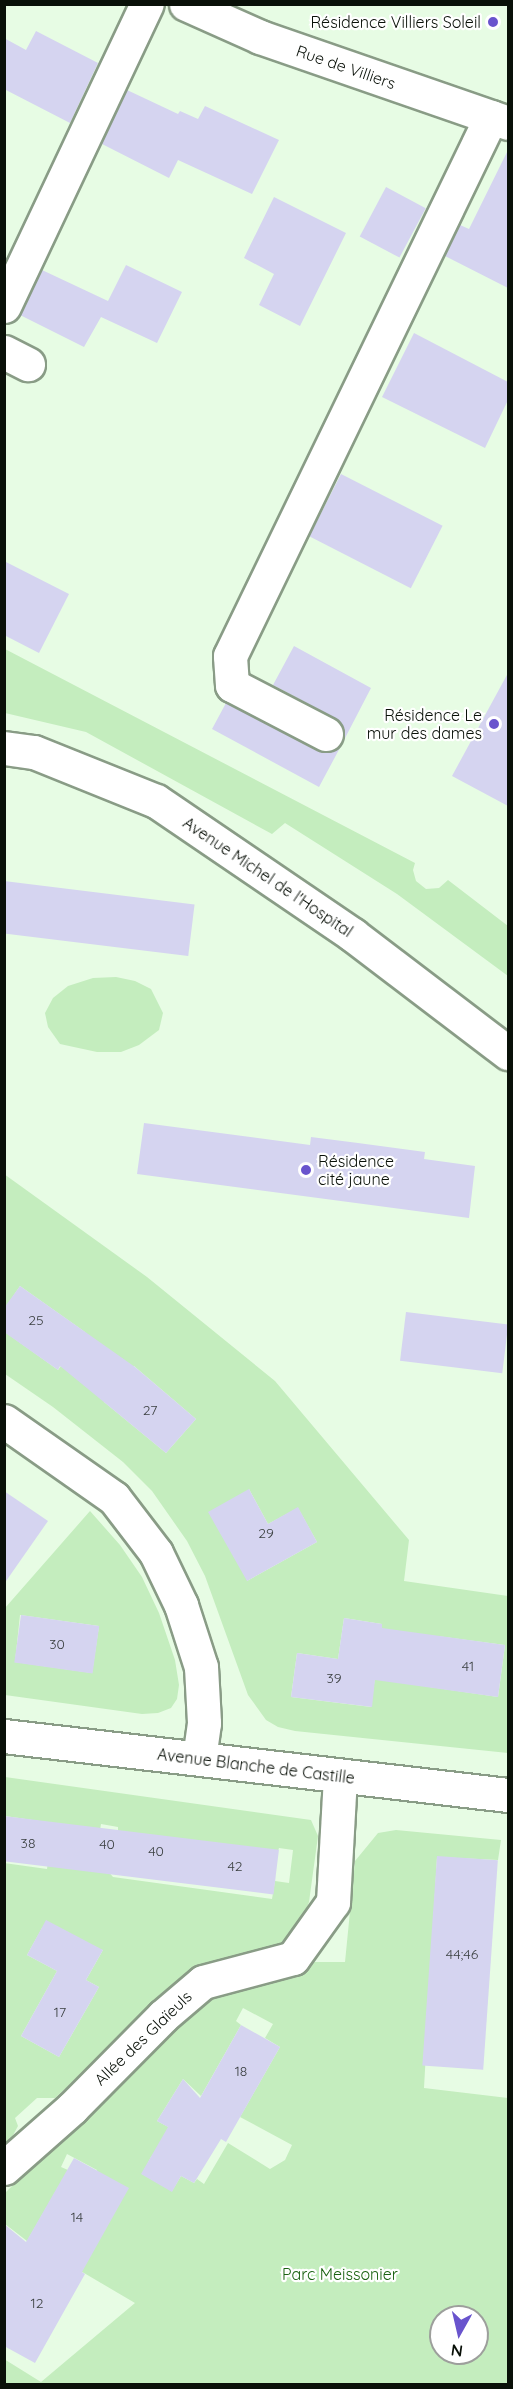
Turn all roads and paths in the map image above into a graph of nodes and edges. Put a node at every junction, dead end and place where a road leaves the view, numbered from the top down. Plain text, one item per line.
1 (147, 4) edge
2 (186, 4) edge
3 (500, 120) edge
4 (4, 306) edge
5 (326, 734) dead end
6 (4, 747) edge
7 (508, 1053) edge
8 (4, 1421) edge
9 (4, 1736) edge
10 (199, 1758) junction
11 (340, 1777) junction
12 (508, 1795) edge
13 (4, 2168) edge

1 - 4 street
2 - 3 street, Rue de Villiers
3 - 5 street
6 - 7 street, Avenue Michel de l'Hospital
8 - 10 street
9 - 10 street, Avenue Blanche de Castille
10 - 11 street, Avenue Blanche de Castille
11 - 12 street, Avenue Blanche de Castille
11 - 13 street, Allée des Glaïeuls

